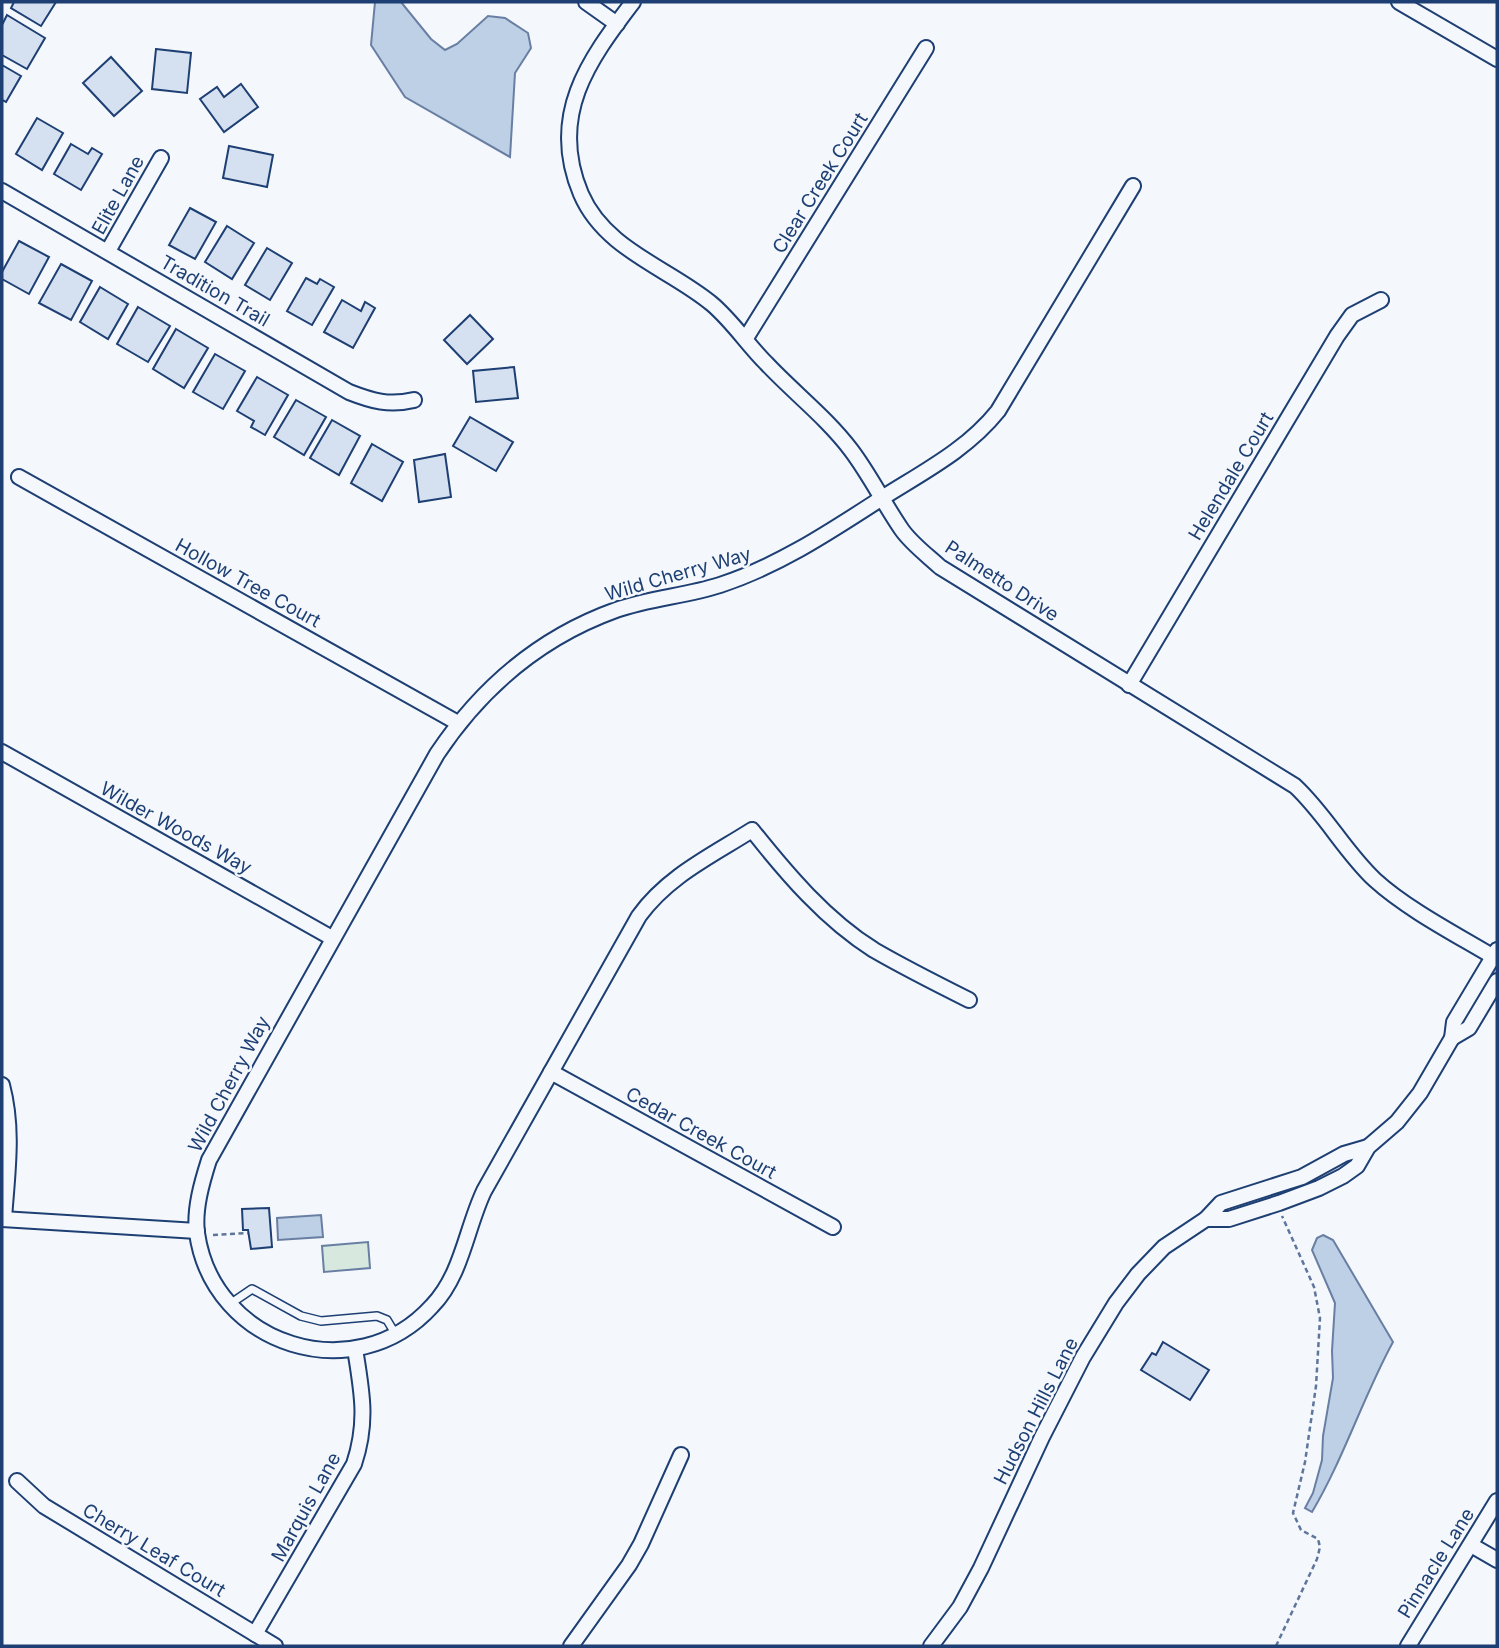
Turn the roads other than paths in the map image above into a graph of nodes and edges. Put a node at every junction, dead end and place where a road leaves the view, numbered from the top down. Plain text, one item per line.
1 (586, 2) edge
2 (633, 2) edge
3 (1399, 2) edge
4 (617, 24) junction
5 (926, 48) dead end
6 (1497, 59) edge
7 (161, 158) dead end
8 (1133, 186) dead end
9 (2, 191) edge
10 (108, 251) junction
11 (1381, 300) dead end
12 (746, 338) junction
13 (414, 400) dead end
14 (19, 477) dead end
15 (881, 499) junction
16 (1129, 685) junction
17 (458, 723) junction
18 (2, 752) edge
19 (332, 938) junction
20 (1496, 955) edge
21 (1497, 981) edge
22 (969, 1000) dead end
23 (1452, 1038) junction
24 (551, 1072) junction
25 (2, 1085) edge
26 (3, 1219) edge
27 (833, 1227) dead end
28 (203, 1233) junction
29 (230, 1304) junction
30 (396, 1335) junction
31 (355, 1349) junction
32 (681, 1455) dead end
33 (17, 1481) dead end
34 (1497, 1501) edge
35 (1471, 1545) junction
36 (1497, 1560) edge
37 (255, 1633) junction
38 (275, 1646) edge
39 (570, 1646) edge
40 (932, 1646) edge
41 (1408, 1646) edge

1 - 4 street
2 - 4 street, Palmetto Drive
3 - 6 street
4 - 12 street, Palmetto Drive
5 - 12 street, Clear Creek Court
7 - 10 street, Elite Lane
8 - 15 street, Wild Cherry Way
9 - 10 street, Tradition Trail
10 - 13 street, Tradition Trail
11 - 16 street, Helendale Court
12 - 15 street, Palmetto Drive
14 - 17 street, Hollow Tree Court
15 - 16 street, Palmetto Drive
15 - 17 street, Wild Cherry Way
16 - 20 street, Palmetto Drive
17 - 19 street, Wild Cherry Way
18 - 19 street, Wilder Woods Way
19 - 28 street, Wild Cherry Way
20 - 23 street, Hudson Hills Lane
21 - 23 street, Hudson Hills Lane
22 - 24 street, Wild Cherry Way
23 - 40 street, Hudson Hills Lane
24 - 27 street, Cedar Creek Court
24 - 30 street, Wild Cherry Way
25 - 26 street
26 - 28 street
28 - 29 street, Wild Cherry Way
29 - 30 lane
29 - 31 street, Wild Cherry Way
30 - 31 street, Wild Cherry Way
31 - 37 street, Marquis Lane
32 - 39 street
33 - 37 street, Cherry Leaf Court
34 - 35 street, Pinnacle Lane
35 - 36 street
35 - 41 street, Pinnacle Lane
37 - 38 street, Cherry Leaf Court

